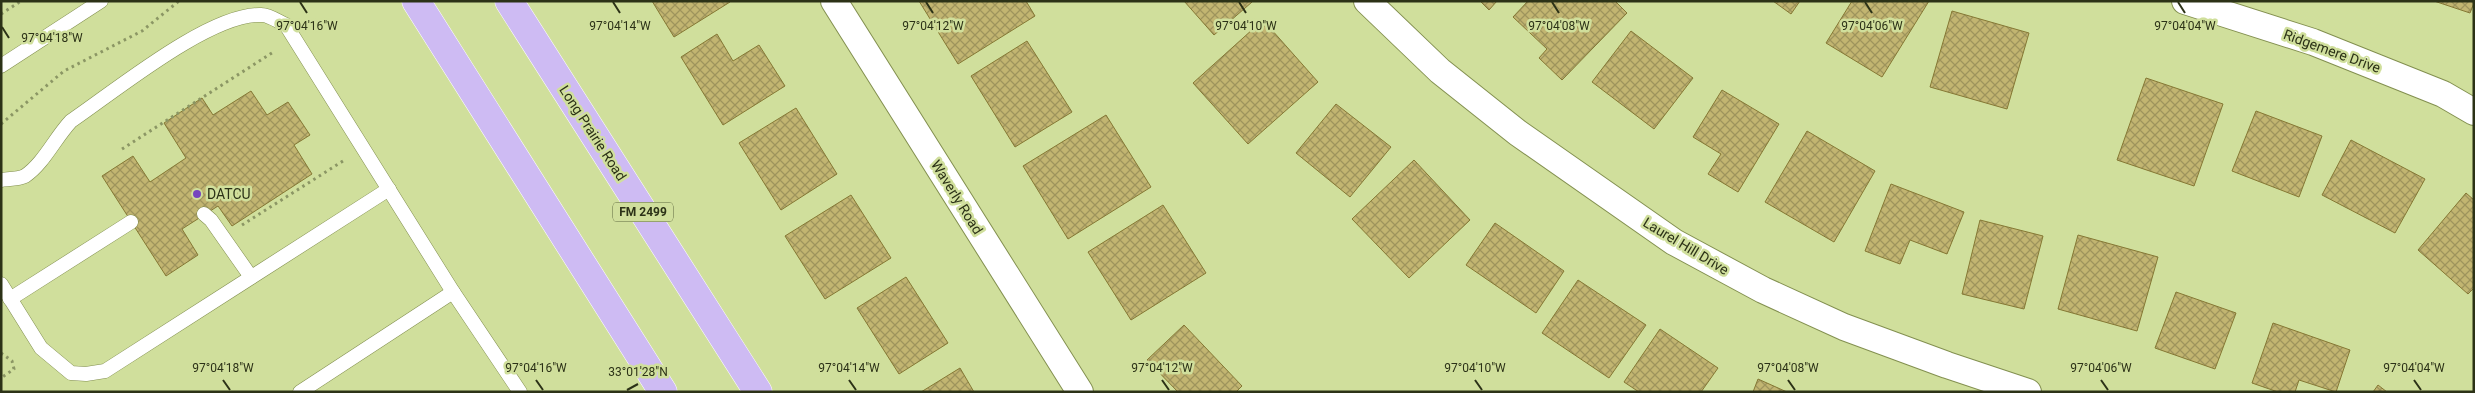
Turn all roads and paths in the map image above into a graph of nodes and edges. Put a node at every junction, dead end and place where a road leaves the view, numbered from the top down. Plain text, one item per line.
1 (21, 1) edge
2 (101, 1) edge
3 (179, 1) edge
4 (416, 1) edge
5 (509, 1) edge
6 (834, 1) edge
7 (1367, 1) edge
8 (2185, 1) edge
9 (1, 14) edge
10 (283, 46) dead end
11 (1, 66) edge
12 (2474, 112) edge
13 (1, 124) edge
14 (122, 149) dead end
15 (344, 160) dead end
16 (1, 180) edge
17 (388, 189) junction
18 (204, 214) dead end
19 (131, 222) dead end
20 (239, 227) dead end
21 (251, 277) junction
22 (1, 284) edge
23 (453, 292) junction
24 (10, 299) junction
25 (1, 353) edge
26 (1, 378) edge
27 (300, 392) edge
28 (520, 392) edge
29 (663, 392) edge
30 (758, 392) edge
31 (1080, 392) edge
32 (2028, 392) edge

1 - 9 path
2 - 11 lane
3 - 13 path
4 - 29 main road
5 - 30 main road, Long Prairie Road / FM 2499
6 - 31 street, Waverly Road
7 - 32 street, Laurel Hill Drive
8 - 12 street, Ridgemere Drive
10 - 14 path
15 - 20 path
16 - 17 lane
17 - 21 lane
17 - 23 lane
18 - 21 lane
19 - 24 lane
21 - 24 lane
22 - 24 lane
23 - 27 lane
23 - 28 lane
25 - 26 path

